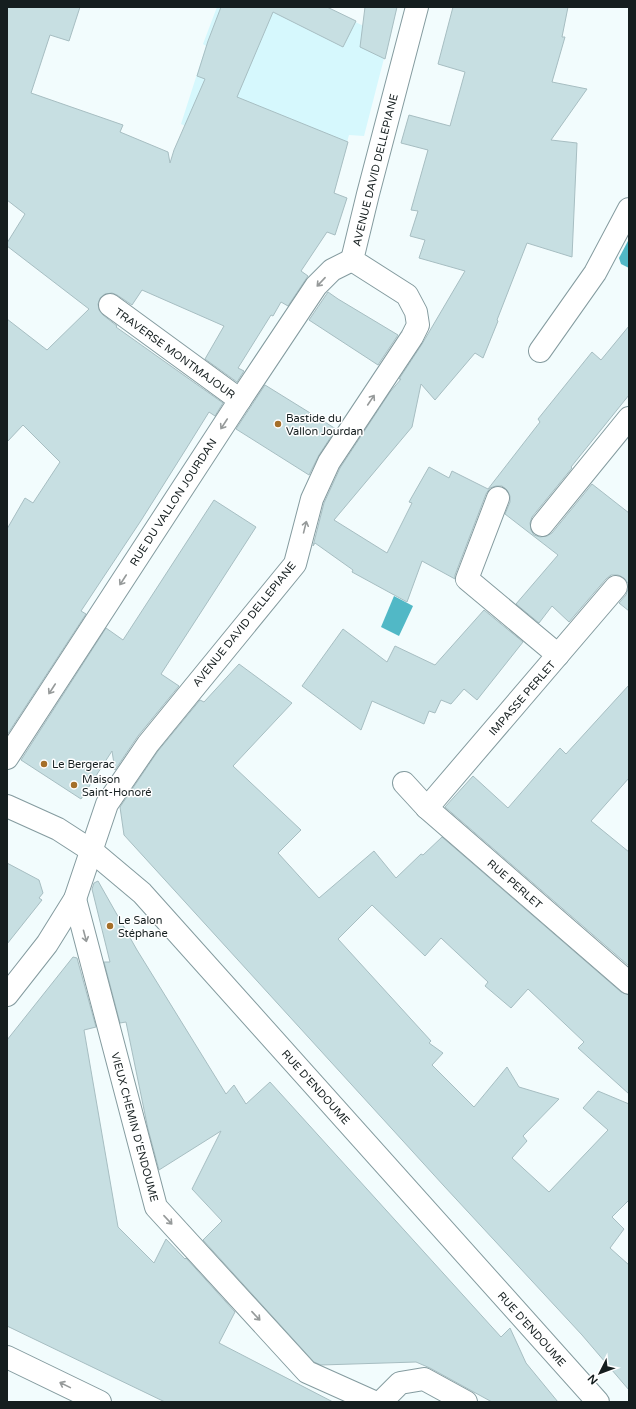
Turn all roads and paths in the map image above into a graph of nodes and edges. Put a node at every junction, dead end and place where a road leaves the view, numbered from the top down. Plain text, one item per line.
1 (417, 7) edge
2 (629, 209) edge
3 (352, 260) junction
4 (110, 305) dead end
5 (540, 351) dead end
6 (240, 400) junction
7 (629, 418) edge
8 (498, 498) dead end
9 (542, 525) dead end
10 (616, 587) dead end
11 (558, 655) junction
12 (7, 758) edge
13 (404, 783) dead end
14 (7, 806) edge
15 (427, 808) junction
16 (92, 851) junction
17 (75, 899) junction
18 (629, 983) edge
19 (7, 995) edge
20 (7, 1357) edge
21 (100, 1402) edge
22 (374, 1402) edge
23 (381, 1402) edge
24 (466, 1402) edge
25 (598, 1402) edge

1 - 3 street, AVENUE DAVID DELLEPIANE
2 - 5 street
3 -> 6 street, RUE DU VALLON JOURDAN
16 -> 3 street, AVENUE DAVID DELLEPIANE
4 - 6 street, TRAVERSE MONTMAJOUR
6 -> 12 street, RUE DU VALLON JOURDAN
7 - 9 street
8 - 11 street
10 - 11 street, IMPASSE PERLET
11 - 15 street, IMPASSE PERLET
13 - 15 street, RUE PERLET
14 - 16 street, RUE D'ENDOUME
15 - 18 street, RUE PERLET
16 - 17 street, AVENUE DAVID DELLEPIANE
16 - 25 street, RUE D'ENDOUME
17 - 19 street, AVENUE DAVID DELLEPIANE
17 -> 22 street, VIEUX CHEMIN D'ENDOUME
21 -> 20 street
23 - 24 street

